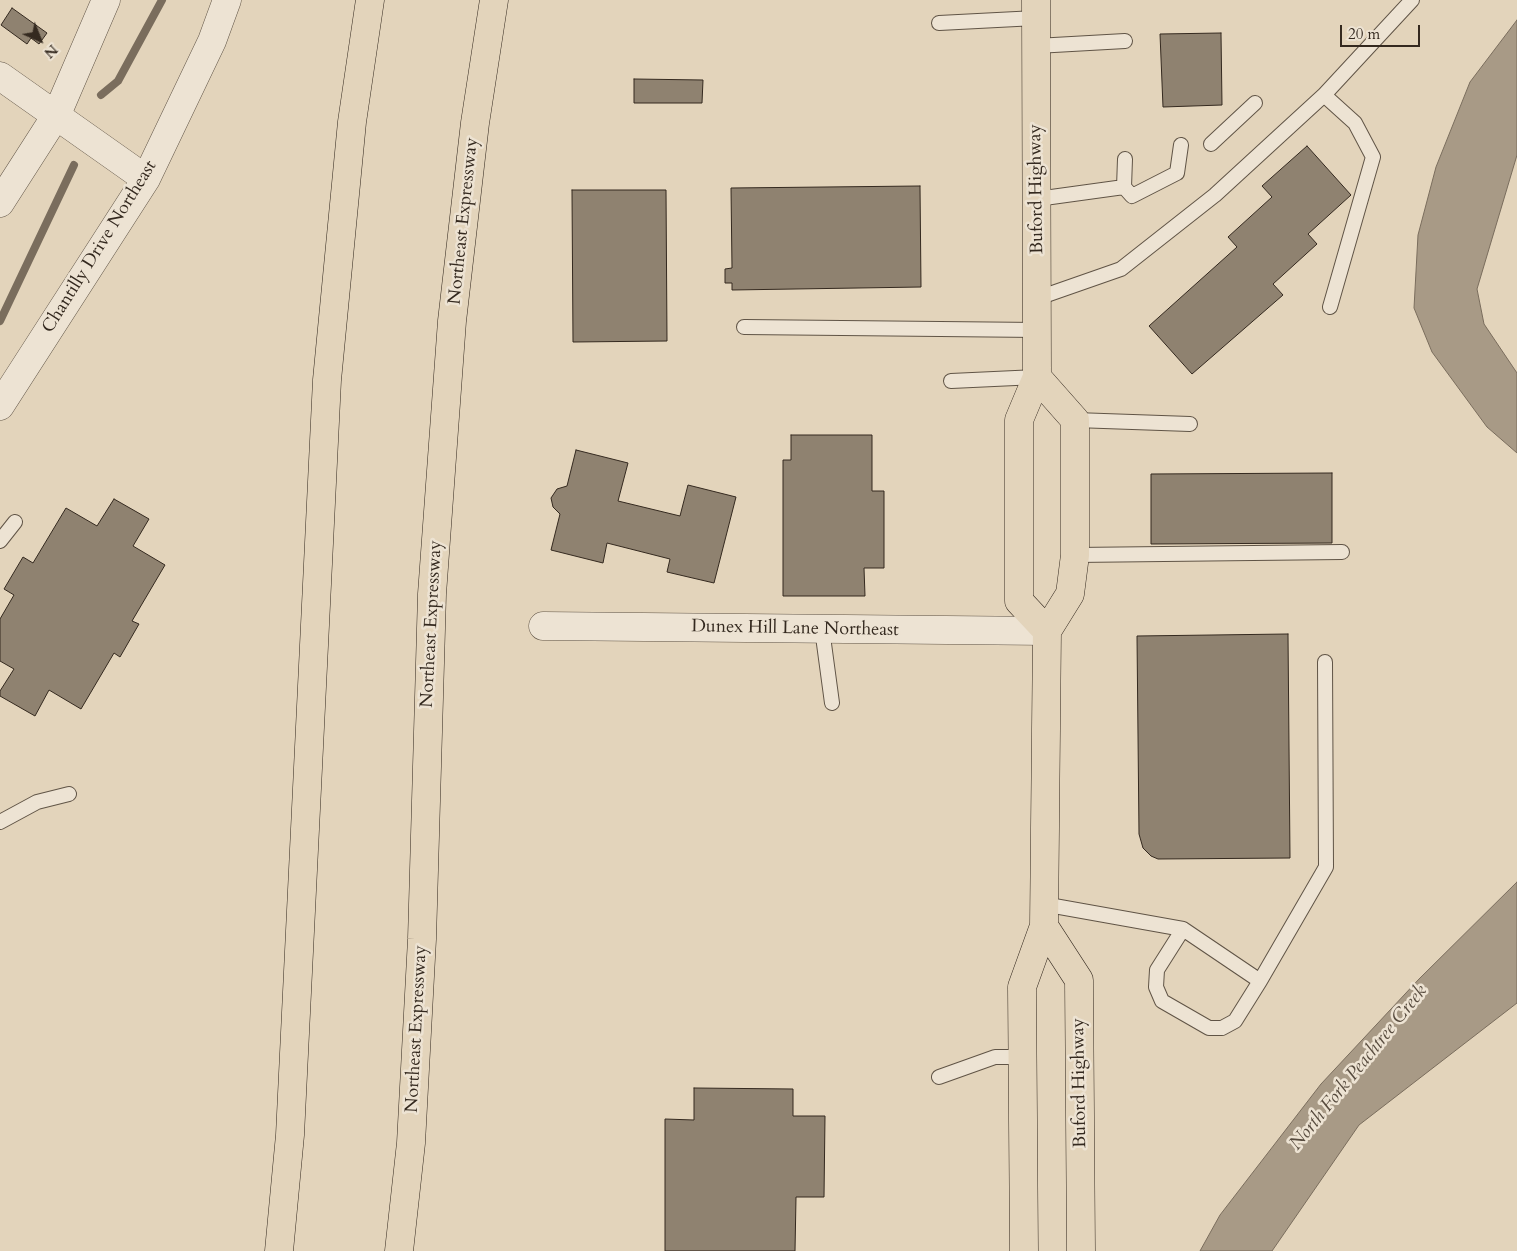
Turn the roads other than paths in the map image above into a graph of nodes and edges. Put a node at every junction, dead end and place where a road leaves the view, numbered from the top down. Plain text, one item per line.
1 (106, 0) edge
2 (227, 0) edge
3 (370, 0) edge
4 (494, 0) edge
5 (1412, 0) edge
6 (1036, 9) edge
7 (939, 23) dead end
8 (1126, 41) dead end
9 (1036, 46) junction
10 (0, 76) edge
11 (1324, 95) junction
12 (1255, 103) dead end
13 (57, 114) junction
14 (1211, 144) dead end
15 (1181, 145) dead end
16 (1125, 159) dead end
17 (146, 179) junction
18 (1124, 187) junction
19 (1037, 200) junction
20 (0, 203) edge
21 (1038, 298) junction
22 (1330, 307) dead end
23 (744, 327) dead end
24 (1038, 330) junction
25 (1037, 377) junction
26 (951, 381) dead end
27 (0, 406) edge
28 (1075, 420) junction
29 (1190, 424) dead end
30 (14, 522) dead end
31 (0, 541) edge
32 (1342, 552) dead end
33 (1075, 555) junction
34 (543, 626) dead end
35 (822, 629) junction
36 (1047, 631) junction
37 (1325, 662) dead end
38 (832, 704) dead end
39 (69, 794) dead end
40 (0, 822) edge
41 (1044, 915) junction
42 (1183, 929) junction
43 (1260, 981) junction
44 (1022, 1057) junction
45 (939, 1077) dead end
46 (278, 1251) edge
47 (400, 1251) edge
48 (1024, 1251) edge
49 (1081, 1251) edge

1 - 13 street
2 - 17 street, Chantilly Drive Northeast
3 - 46 main road
4 - 47 main road, Northeast Expressway
5 - 11 lane
6 - 7 lane
6 - 9 main road, Buford Highway
8 - 9 lane
9 - 19 main road, Buford Highway
10 - 13 street
11 - 21 lane
11 - 22 lane
12 - 14 lane
13 - 17 street
13 - 20 street
15 - 18 lane
16 - 18 lane
17 - 27 street, Chantilly Drive Northeast
18 - 19 lane
19 - 21 main road, Buford Highway
21 - 24 main road, Buford Highway
23 - 24 lane
24 - 25 main road, Buford Highway
25 - 26 lane
25 - 28 main road
25 - 36 main road, Buford Highway
28 - 29 lane
28 - 33 main road
30 - 31 lane
32 - 33 lane
33 - 36 main road
34 - 35 street, Dunex Hill Lane Northeast
35 - 36 street, Dunex Hill Lane Northeast
35 - 38 lane
36 - 41 main road
37 - 43 lane
39 - 40 lane
41 - 42 lane
41 - 44 main road
41 - 49 main road, Buford Highway
42 - 43 lane
42 - 43 lane
44 - 45 lane
44 - 48 main road

